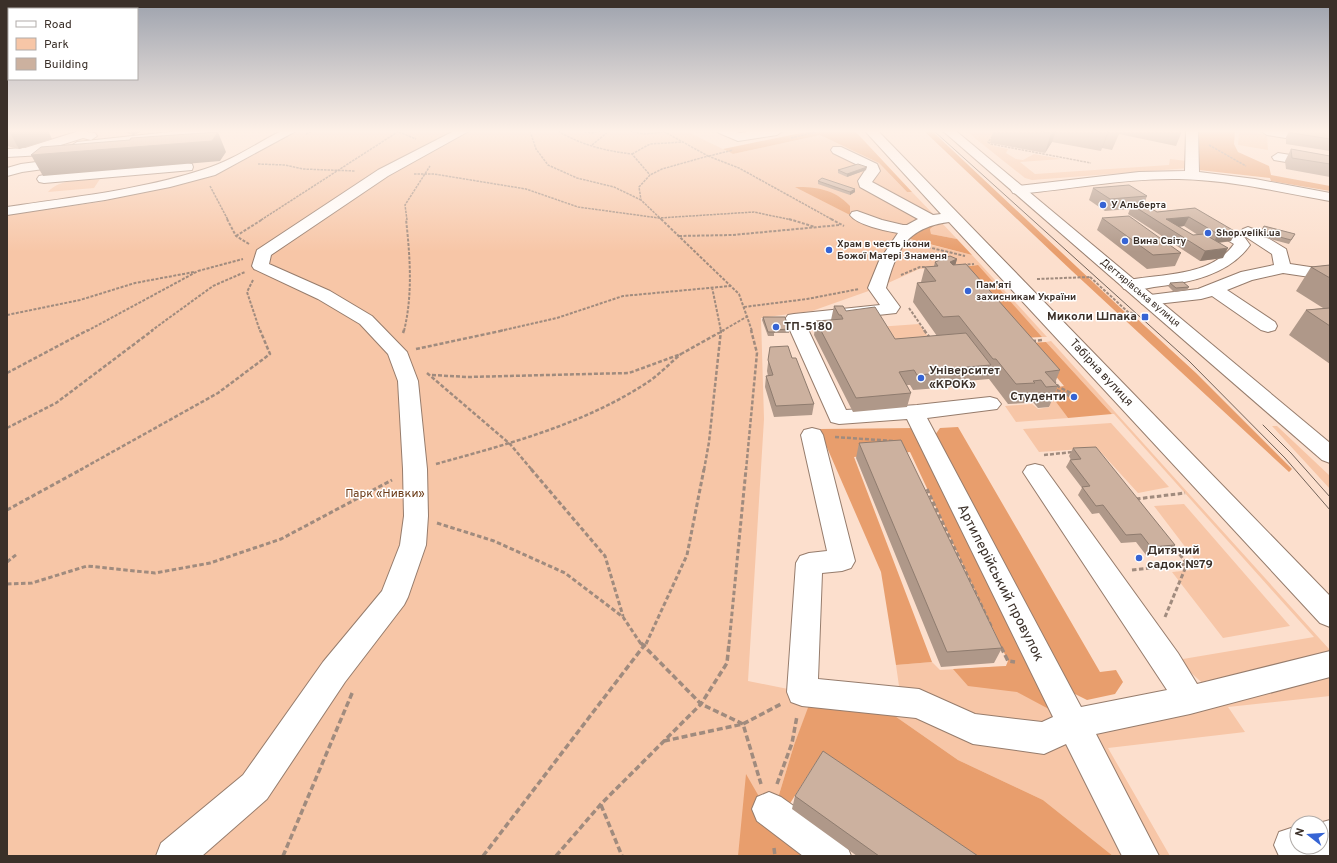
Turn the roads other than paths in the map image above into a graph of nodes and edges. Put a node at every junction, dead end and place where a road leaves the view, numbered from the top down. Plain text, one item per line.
1 (37, 171) edge
2 (138, 171) edge
3 (212, 171) edge
4 (386, 171) edge
5 (873, 171) edge
6 (909, 171) edge
7 (996, 171) edge
8 (1192, 171) edge
9 (1192, 176) junction
10 (1138, 177) junction
11 (1154, 187) dead end
12 (1280, 188) junction
13 (1018, 190) junction
14 (1330, 197) edge
15 (1324, 210) dead end
16 (7, 211) edge
17 (952, 217) junction
18 (1193, 217) edge
19 (930, 220) junction
20 (852, 221) road end
21 (1248, 232) dead end
22 (905, 235) junction
23 (1283, 268) junction
24 (1330, 275) edge
25 (1130, 285) junction
26 (1214, 289) junction
27 (1148, 300) junction
28 (1268, 326) dead end
29 (990, 404) dead end
30 (914, 412) junction
31 (812, 435) road end
32 (1330, 455) edge
33 (1035, 472) road end
34 (1330, 615) edge
35 (1330, 664) edge
36 (1190, 700) junction
37 (1072, 724) junction
38 (769, 809) road end
39 (174, 856) edge
40 (833, 856) edge
41 (1141, 856) edge

1 - 2 street
3 - 16 street
4 - 39 street
5 - 19 street
6 - 17 street, Табірна вулиця
7 - 13 street, Дегтярівська вулиця
8 - 9 street
9 - 10 street
9 - 12 street
10 - 11 street
10 - 13 street
12 - 14 street
12 - 15 street
13 - 25 street, Дегтярівська вулиця
17 - 19 street
17 - 34 street, Табірна вулиця
18 - 25 street
19 - 22 street
20 - 22 street
21 - 23 street
22 - 30 street
23 - 24 street
23 - 26 street
25 - 27 street, Дегтярівська вулиця
26 - 27 street
26 - 28 street
27 - 32 street, Дегтярівська вулиця
29 - 30 street
30 - 37 street, Артилерійський провулок
31 - 37 street
33 - 36 street
35 - 36 street
36 - 37 street
37 - 41 street, Артилерійський провулок
38 - 40 street

